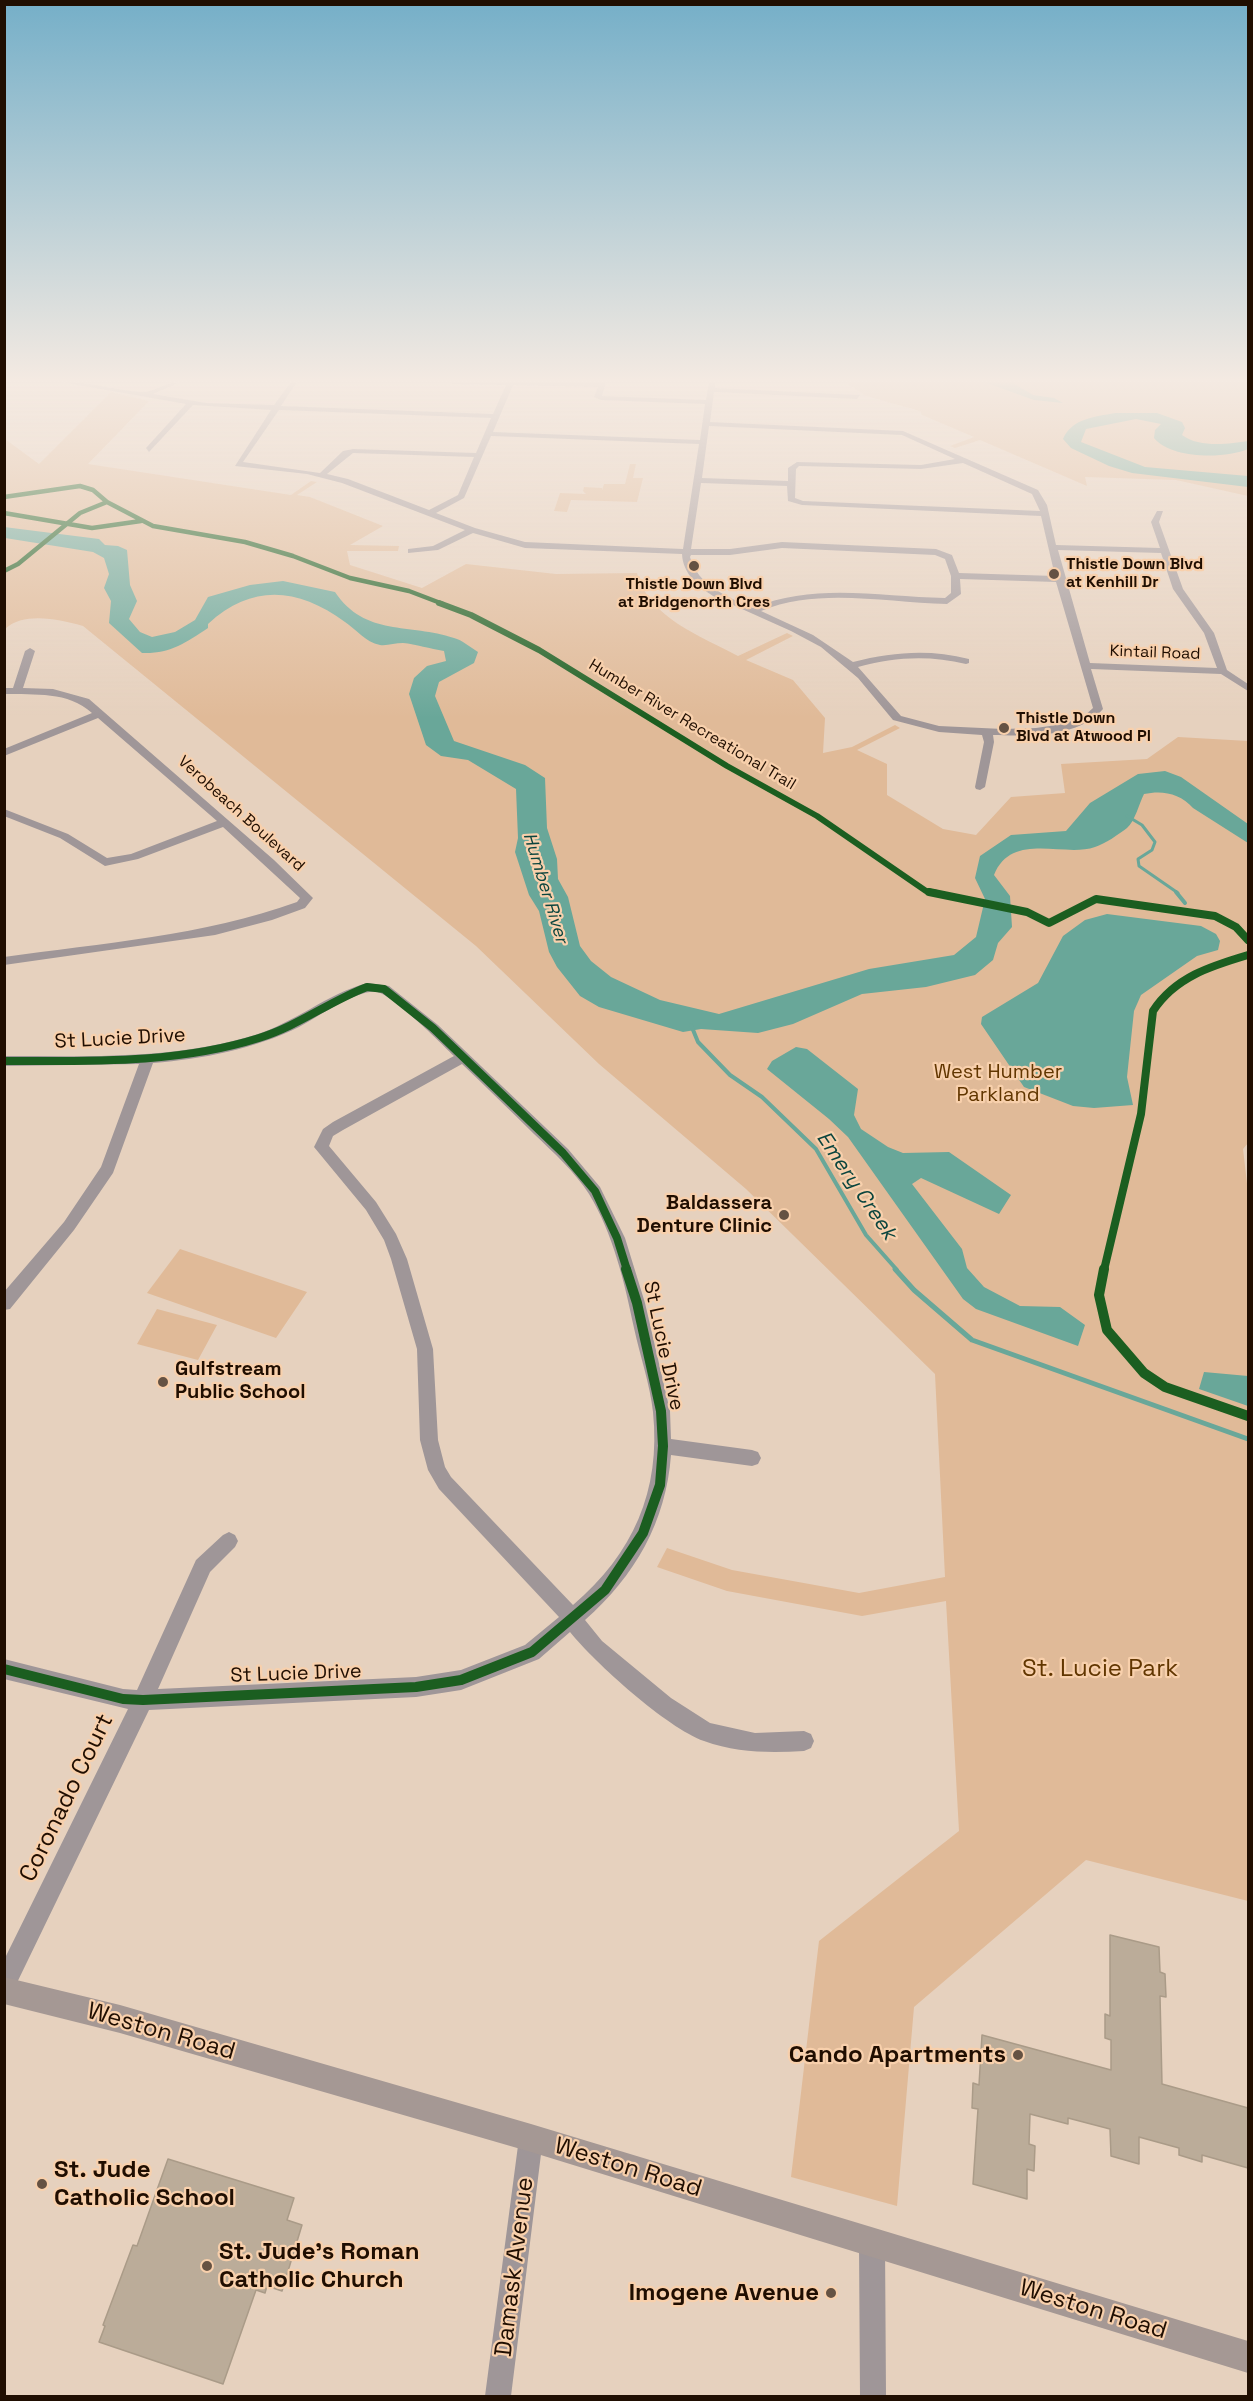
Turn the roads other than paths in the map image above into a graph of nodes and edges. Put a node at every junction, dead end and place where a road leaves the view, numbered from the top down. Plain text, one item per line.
1 (385, 494) edge
2 (462, 494) edge
3 (695, 494) edge
4 (792, 494) edge
5 (1037, 494) edge
6 (432, 513) junction
7 (1160, 513) dead end
8 (1045, 514) junction
9 (472, 530) junction
10 (1053, 547) junction
11 (411, 551) dead end
12 (1166, 551) junction
13 (686, 552) junction
14 (955, 576) junction
15 (1060, 579) junction
16 (753, 611) junction
17 (30, 651) dead end
18 (966, 661) dead end
19 (851, 666) junction
20 (1086, 666) junction
21 (1223, 670) junction
22 (1248, 688) edge
23 (11, 691) edge
24 (100, 713) junction
25 (987, 733) junction
26 (4, 753) edge
27 (980, 787) dead end
28 (4, 812) edge
29 (223, 823) junction
30 (4, 961) edge
31 (462, 1058) junction
32 (4, 1060) edge
33 (147, 1060) junction
34 (4, 1304) edge
35 (663, 1446) junction
36 (752, 1458) dead end
37 (229, 1541) dead end
38 (572, 1618) junction
39 (4, 1669) edge
40 (142, 1700) junction
41 (804, 1741) dead end
42 (4, 1987) edge
43 (531, 2138) junction
44 (872, 2244) junction
45 (1248, 2357) edge
46 (498, 2397) edge
47 (873, 2397) edge

1 - 6 street
2 - 6 street
3 - 13 street
4 - 8 street
5 - 8 street
6 - 9 street
7 - 12 street
8 - 10 street
9 - 11 street
9 - 13 street
10 - 12 street
10 - 15 street
12 - 21 street
13 - 14 street
13 - 16 street
14 - 15 street
14 - 16 street
15 - 20 street
16 - 19 street
17 - 23 street
18 - 19 street
19 - 25 street
20 - 21 street, Kintail Road
20 - 25 street
21 - 22 street
23 - 24 street, Verobeach Boulevard
24 - 26 street
24 - 29 street, Verobeach Boulevard
25 - 27 street
28 - 29 street
29 - 30 street, Verobeach Boulevard
31 - 33 street, St Lucie Drive
31 - 35 street, St Lucie Drive
31 - 38 street
32 - 33 street, St Lucie Drive
33 - 34 street
35 - 36 street
35 - 38 street, St Lucie Drive
37 - 40 street, Coronado Court
38 - 40 street, St Lucie Drive
38 - 41 street
39 - 40 street, St Lucie Drive
40 - 42 street, Coronado Court
42 - 43 main road, Weston Road
43 - 44 main road, Weston Road
43 - 46 street, Damask Avenue
44 - 45 main road, Weston Road
44 - 47 street

